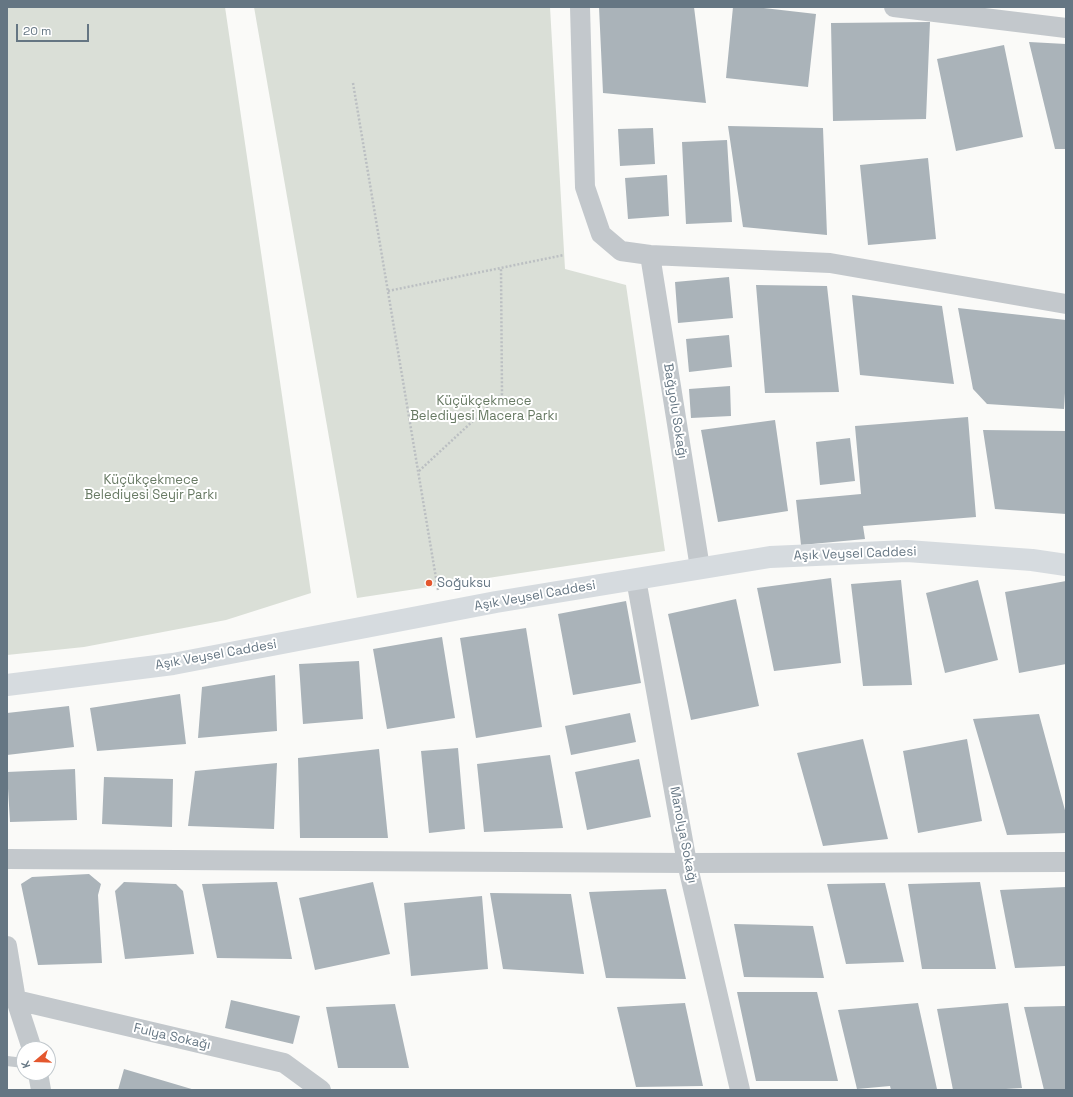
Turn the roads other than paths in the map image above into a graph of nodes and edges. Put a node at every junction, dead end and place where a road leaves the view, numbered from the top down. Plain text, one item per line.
1 (580, 7) edge
2 (894, 7) edge
3 (1066, 28) edge
4 (650, 255) junction
5 (1066, 304) edge
6 (1066, 565) edge
7 (700, 568) junction
8 (636, 578) junction
9 (7, 685) edge
10 (7, 859) edge
11 (687, 862) junction
12 (1066, 862) edge
13 (7, 946) edge
14 (16, 1000) junction
15 (29, 1041) edge
16 (321, 1090) edge
17 (740, 1090) edge

1 - 4 street
2 - 3 street
4 - 5 street
4 - 7 street, Bağyolu Sokağı
6 - 7 main road, Aşık Veysel Caddesi
7 - 8 main road, Aşık Veysel Caddesi
8 - 9 main road, Aşık Veysel Caddesi
8 - 11 street, Manolya Sokağı
10 - 11 street
11 - 12 street
11 - 17 street, Manolya Sokağı
13 - 14 street
14 - 15 street
14 - 16 street, Fulya Sokağı

